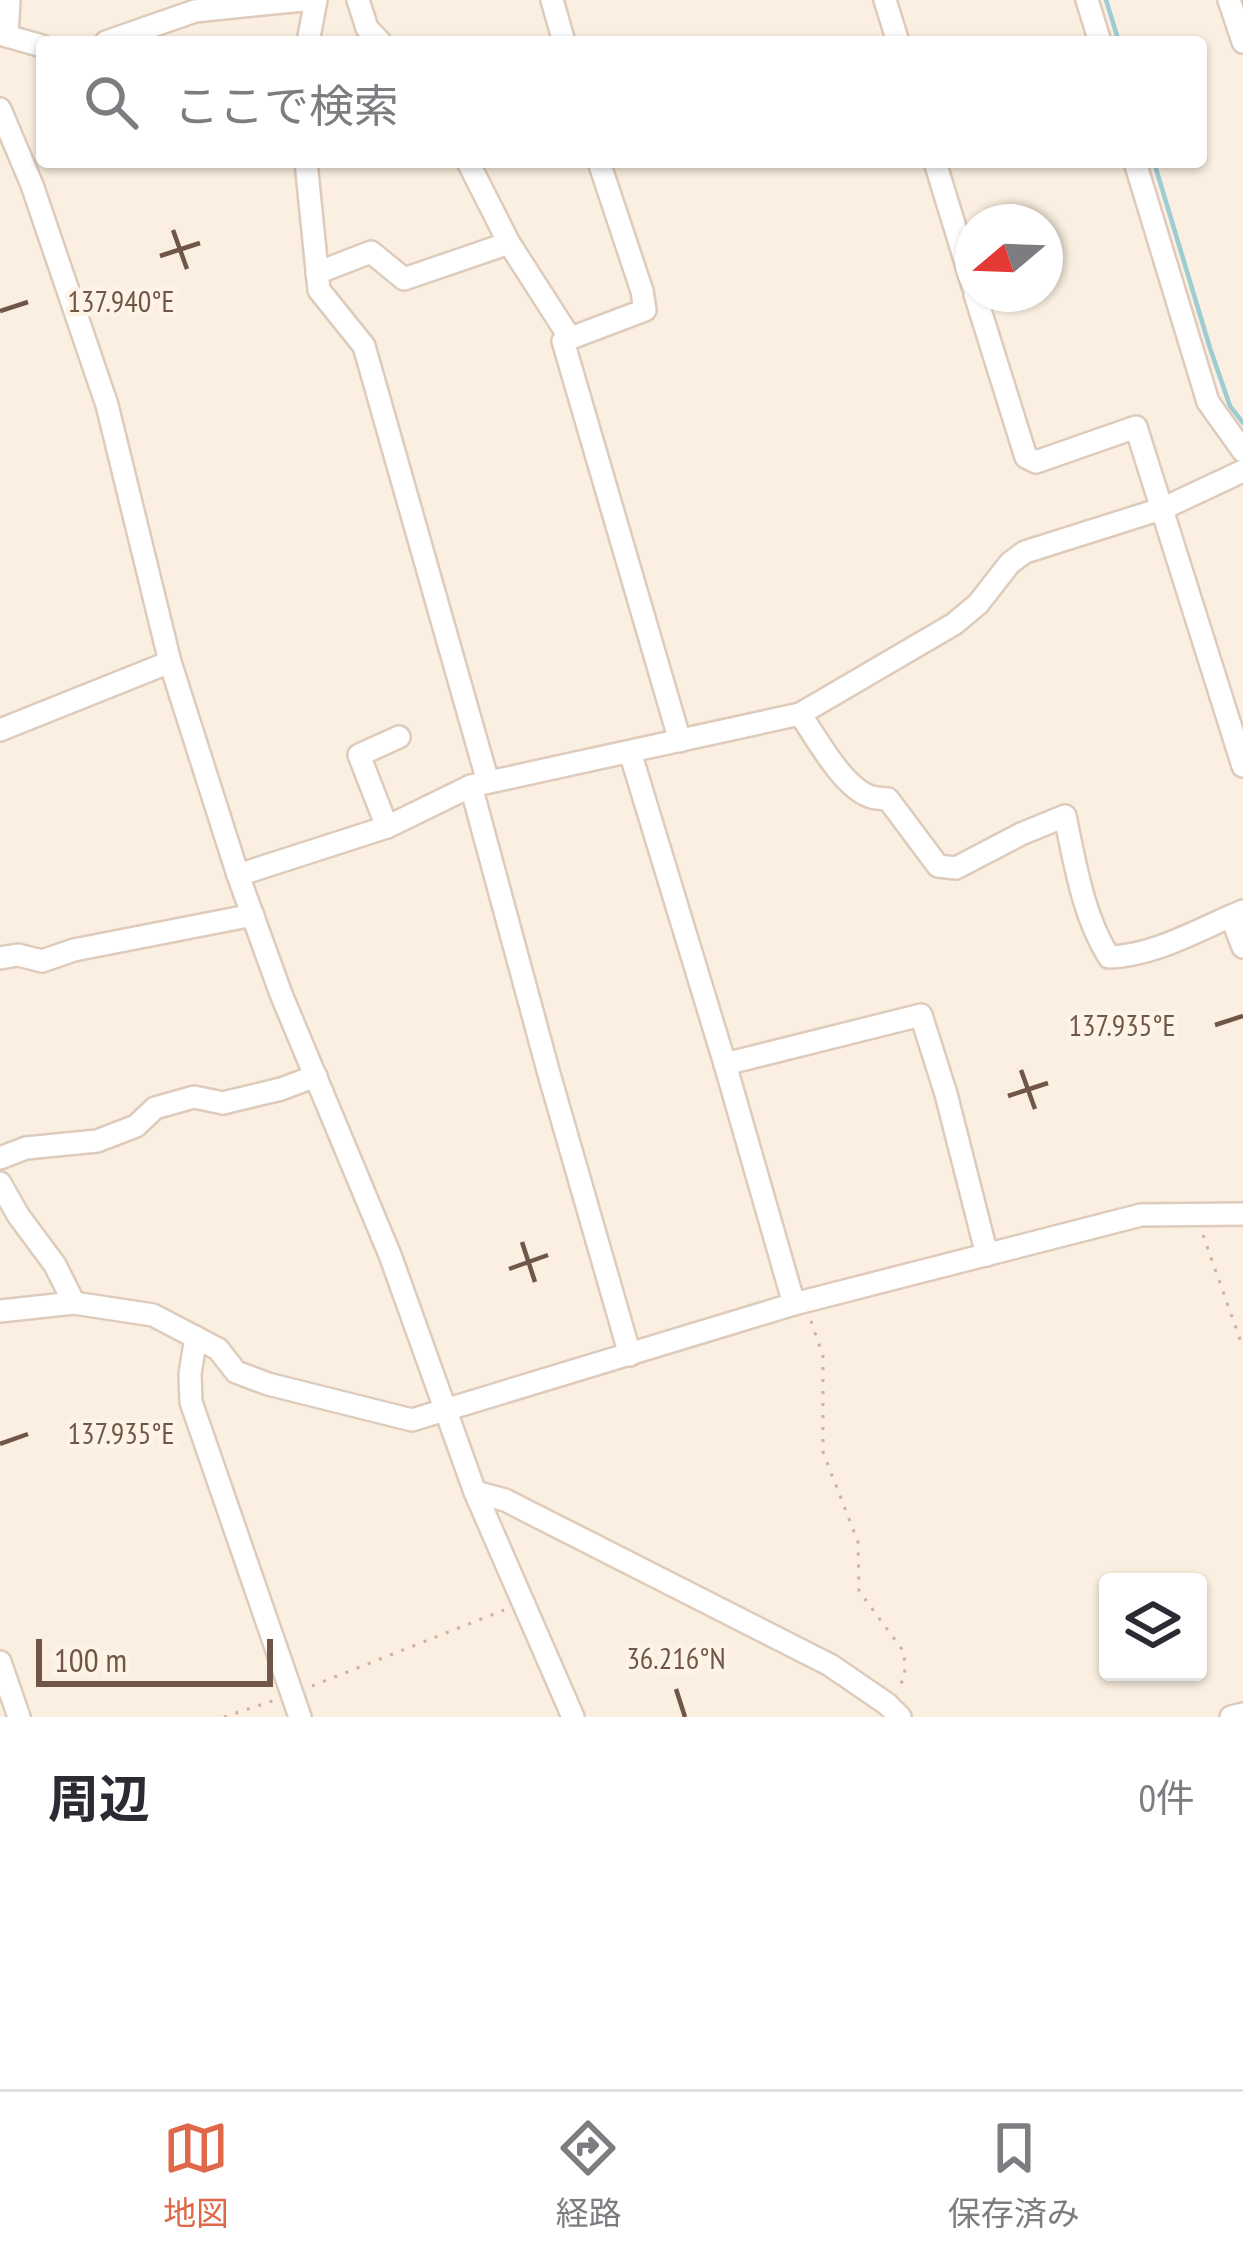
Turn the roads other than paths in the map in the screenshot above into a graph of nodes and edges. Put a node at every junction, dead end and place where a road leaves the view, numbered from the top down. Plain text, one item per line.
1 (8, 0) edge
2 (302, 0) edge
3 (316, 0) edge
4 (358, 0) edge
5 (552, 0) edge
6 (885, 0) edge
7 (1087, 0) edge
8 (1229, 0) edge
9 (4, 35) edge
10 (123, 36) edge
11 (309, 36) edge
12 (374, 36) edge
13 (562, 36) edge
14 (896, 36) edge
15 (1098, 36) edge
16 (1243, 42) edge
17 (36, 44) edge
18 (3, 123) edge
19 (307, 168) edge
20 (471, 168) edge
21 (600, 168) edge
22 (937, 168) edge
23 (1137, 168) edge
24 (955, 228) edge
25 (509, 243) junction
26 (317, 272) junction
27 (981, 312) edge
28 (571, 338) junction
29 (1243, 451) edge
30 (1243, 471) edge
31 (1164, 508) junction
32 (170, 662) junction
33 (800, 714) junction
34 (0, 730) edge
35 (399, 737) dead end
36 (680, 741) junction
37 (630, 752) junction
38 (1243, 766) edge
39 (480, 784) junction
40 (387, 827) junction
41 (238, 875) junction
42 (1237, 914) edge
43 (253, 915) junction
44 (1243, 947) edge
45 (0, 958) edge
46 (725, 1064) junction
47 (316, 1076) junction
48 (0, 1158) edge
49 (0, 1183) edge
50 (1243, 1214) edge
51 (987, 1255) junction
52 (74, 1303) junction
53 (799, 1303) junction
54 (0, 1311) edge
55 (196, 1337) junction
56 (631, 1355) junction
57 (443, 1408) junction
58 (475, 1492) junction
59 (0, 1662) edge
60 (893, 1710) edge
61 (1243, 1714) edge
62 (19, 1717) edge
63 (300, 1717) edge
64 (573, 1717) edge
65 (1231, 1717) edge

1 - 9 street
2 - 10 street
3 - 11 street
4 - 12 street
5 - 13 street
6 - 14 street
7 - 15 street
8 - 16 street
9 - 17 street
18 - 32 street
19 - 26 street
20 - 25 street
21 - 28 street
22 - 24 street
23 - 29 street
25 - 26 street
25 - 28 street
26 - 39 street
27 - 31 street
28 - 36 street
30 - 31 street
31 - 33 street
31 - 38 street
32 - 34 street
32 - 41 street
33 - 36 street
33 - 42 street
35 - 40 street
36 - 37 street
37 - 39 street
37 - 46 street
39 - 40 street
39 - 56 street
40 - 41 street
41 - 43 street
42 - 44 street
43 - 45 street
43 - 47 street
46 - 51 street
46 - 53 street
47 - 48 street
47 - 57 street
49 - 52 street
50 - 51 street
51 - 53 street
52 - 54 street
52 - 55 street
53 - 56 street
55 - 57 street
55 - 63 street
56 - 57 street
57 - 58 street
58 - 60 street
58 - 64 street
59 - 62 street
61 - 65 street

